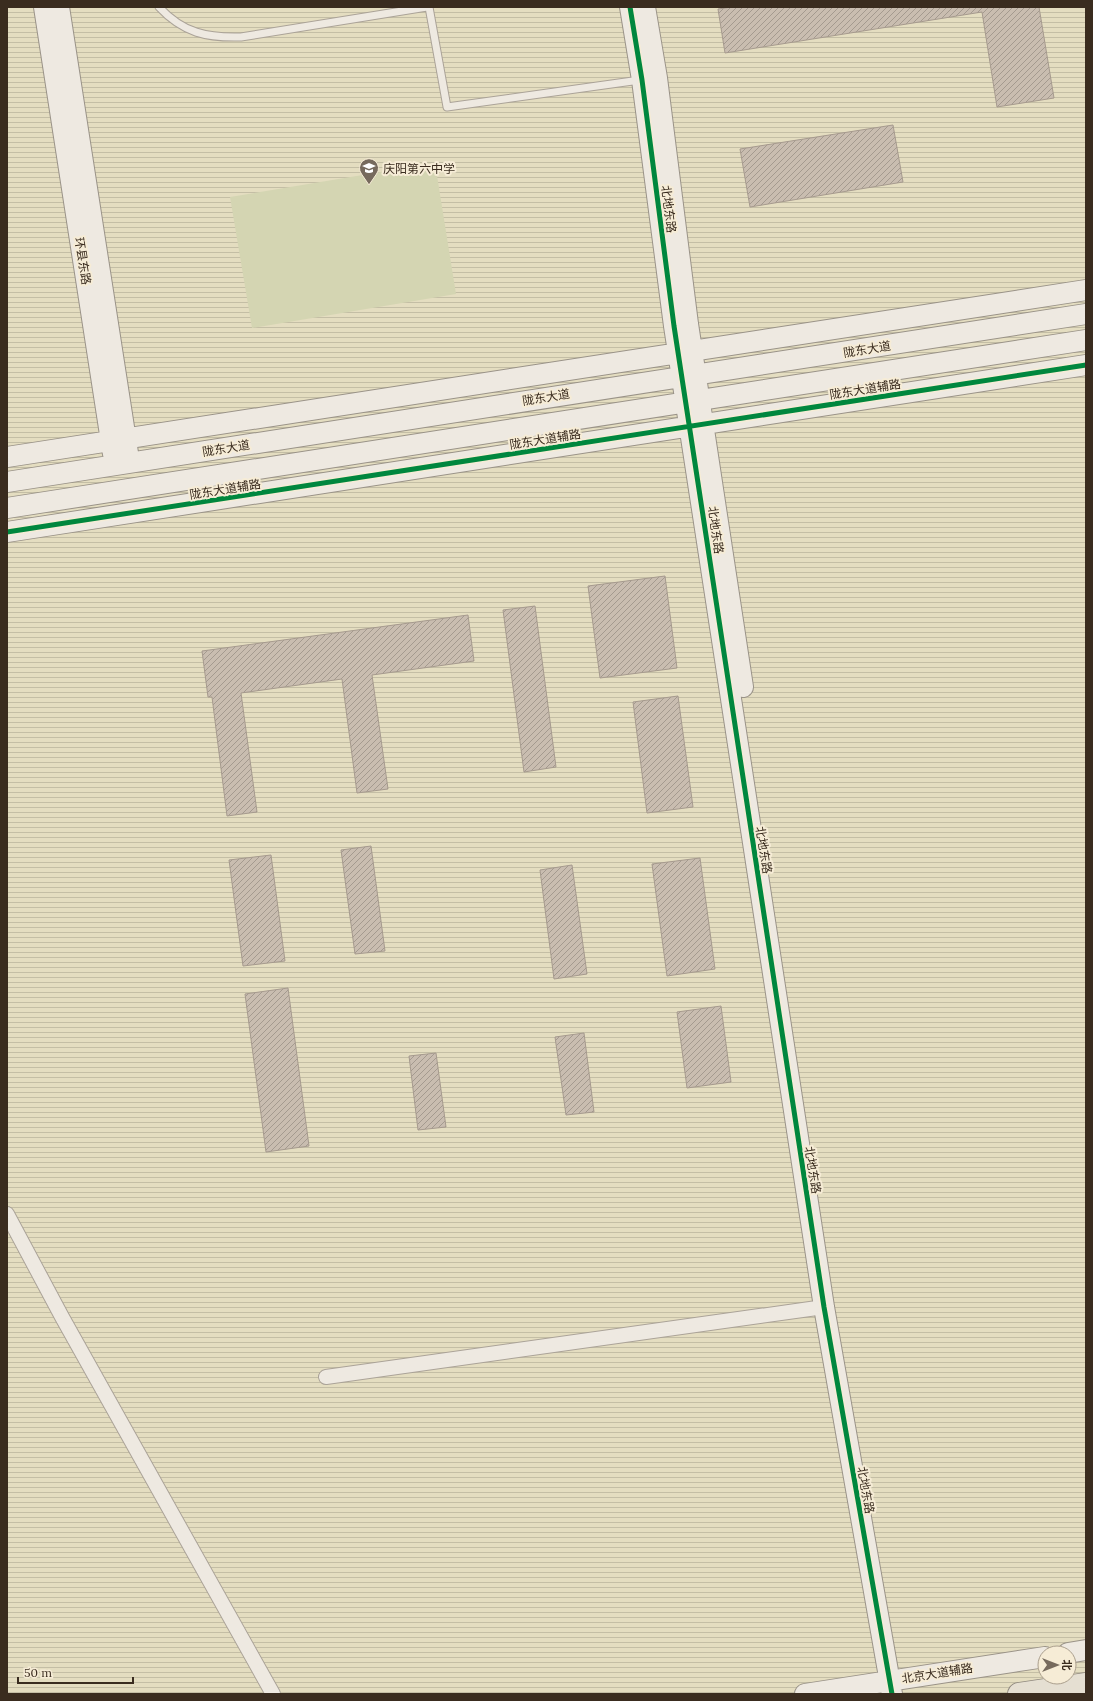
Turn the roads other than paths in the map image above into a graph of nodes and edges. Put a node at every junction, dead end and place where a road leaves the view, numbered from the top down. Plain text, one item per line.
1 (44, 7) edge
2 (59, 7) edge
3 (159, 7) edge
4 (428, 7) edge
5 (630, 7) edge
6 (645, 7) edge
7 (642, 80) junction
8 (1086, 290) edge
9 (1086, 314) edge
10 (1086, 340) edge
11 (685, 352) junction
12 (1086, 365) edge
13 (689, 376) junction
14 (693, 401) junction
15 (697, 425) junction
16 (118, 440) junction
17 (7, 457) edge
18 (122, 465) junction
19 (7, 482) edge
20 (125, 489) junction
21 (7, 508) edge
22 (129, 513) junction
23 (7, 532) edge
24 (7, 1214) edge
25 (824, 1307) junction
26 (326, 1377) dead end
27 (1037, 1659) edge
28 (1086, 1684) edge
29 (897, 1687) edge
30 (273, 1694) edge
31 (805, 1694) edge
32 (1019, 1694) edge

1 - 16 street, 环县东路
2 - 16 street, 环县东路
3 - 4 lane
4 - 7 lane
5 - 7 street, 北地东路
6 - 11 street, 北地东路
7 - 11 street, 北地东路
8 - 11 street
9 - 13 street, 陇东大道
10 - 14 street, 陇东大道
11 - 13 street, 北地东路
11 - 16 street
12 - 15 street, 陇东大道辅路
13 - 14 street, 北地东路
13 - 18 street, 陇东大道
14 - 15 street, 北地东路
14 - 20 street, 陇东大道
15 - 22 street, 陇东大道辅路
15 - 25 street, 北地东路
15 - 29 street, 北地东路
16 - 17 street
16 - 18 street, 环县东路
18 - 19 street, 陇东大道
18 - 20 street, 环县东路
20 - 21 street, 陇东大道
20 - 22 street, 环县东路
22 - 23 street, 陇东大道辅路
24 - 30 street
25 - 26 street
25 - 29 street, 北地东路
27 - 29 street, 北京大道辅路
28 - 32 main road
29 - 31 street, 北京大道辅路

